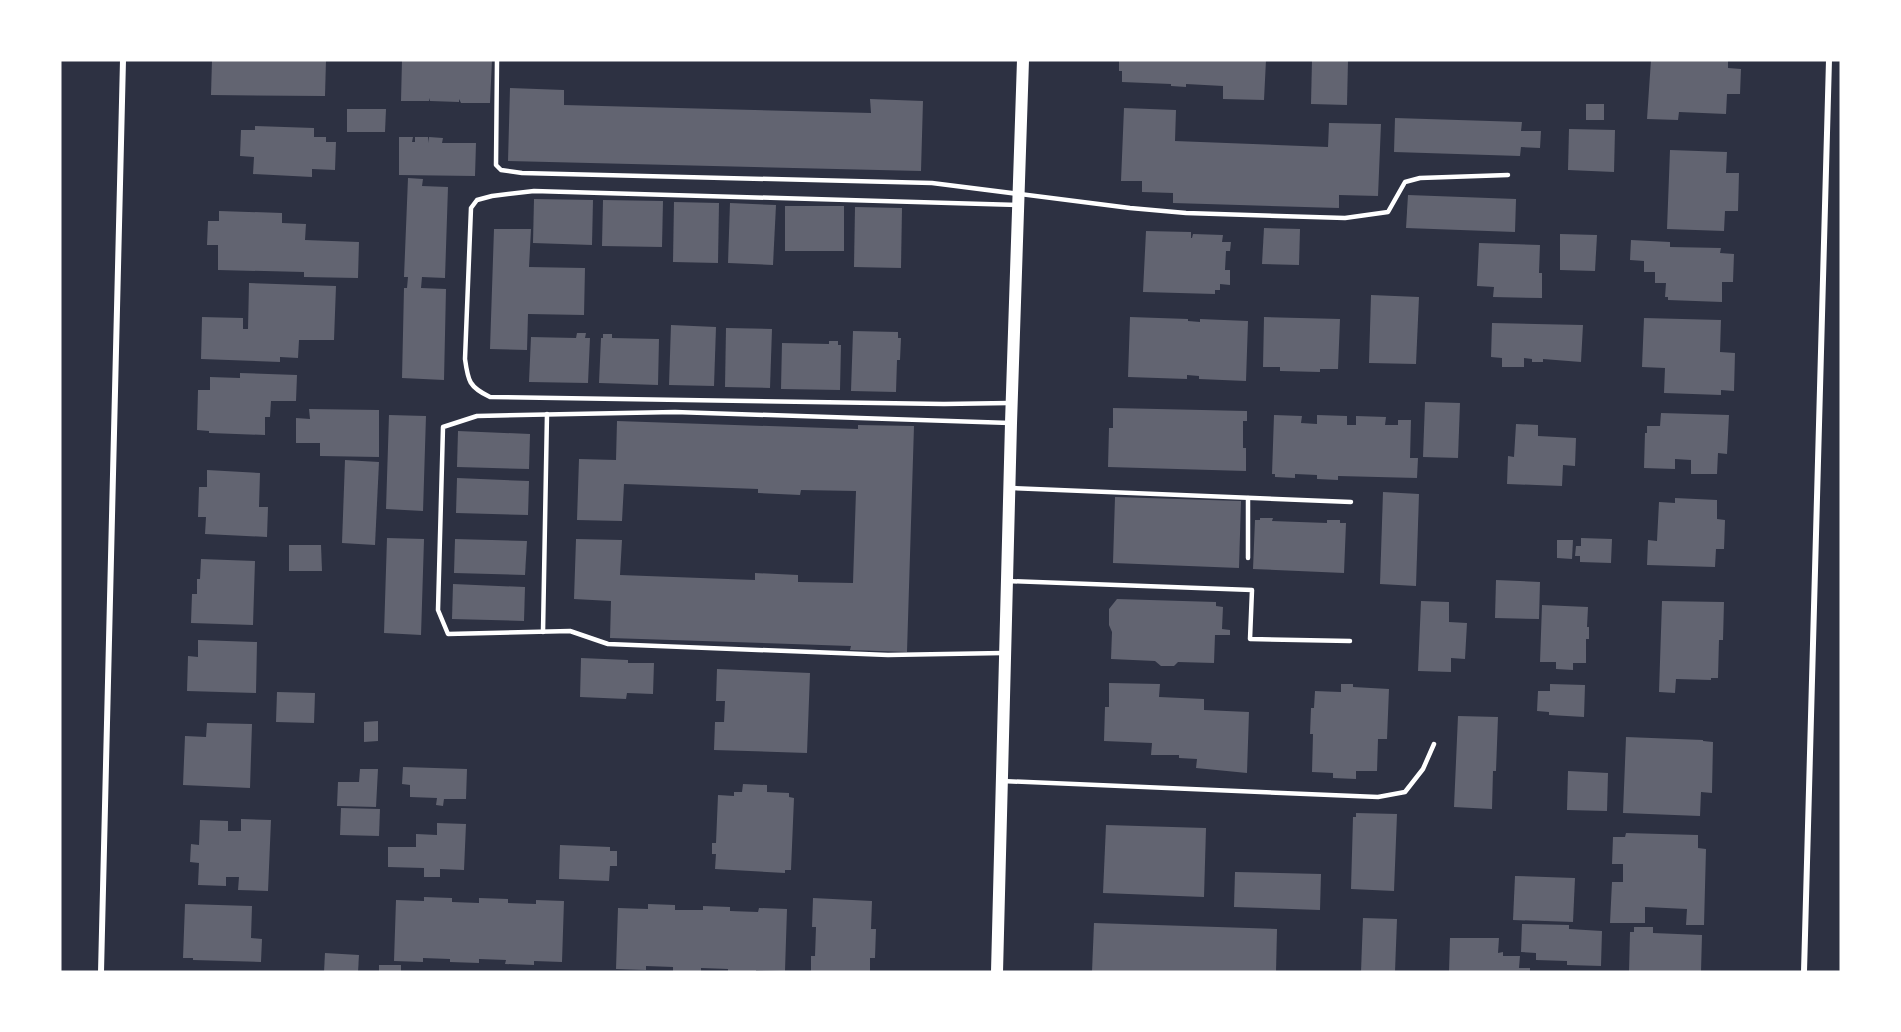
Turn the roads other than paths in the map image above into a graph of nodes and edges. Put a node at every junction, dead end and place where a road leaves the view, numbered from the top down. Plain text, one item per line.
1 (123, 60) edge
2 (497, 60) edge
3 (1023, 60) edge
4 (1829, 60) edge
5 (1508, 175) dead end
6 (1019, 199) junction
7 (1012, 403) junction
8 (547, 414) junction
9 (1011, 423) junction
10 (1010, 488) junction
11 (1248, 498) junction
12 (1351, 502) dead end
13 (1248, 558) dead end
14 (1007, 581) junction
15 (543, 632) junction
16 (1350, 641) dead end
17 (1005, 653) junction
18 (1434, 744) dead end
19 (1002, 781) junction
20 (101, 972) edge
21 (997, 972) edge
22 (1804, 972) edge

1 - 20 street
2 - 6 lane
3 - 6 main road
4 - 22 street
5 - 6 lane
6 - 7 main road
6 - 7 lane
7 - 9 main road
8 - 9 lane
8 - 15 lane
8 - 15 lane
9 - 10 main road
10 - 11 lane
10 - 14 main road
11 - 12 lane
11 - 13 lane
14 - 16 lane
14 - 17 main road
15 - 17 lane
17 - 19 main road
18 - 19 lane
19 - 21 main road

